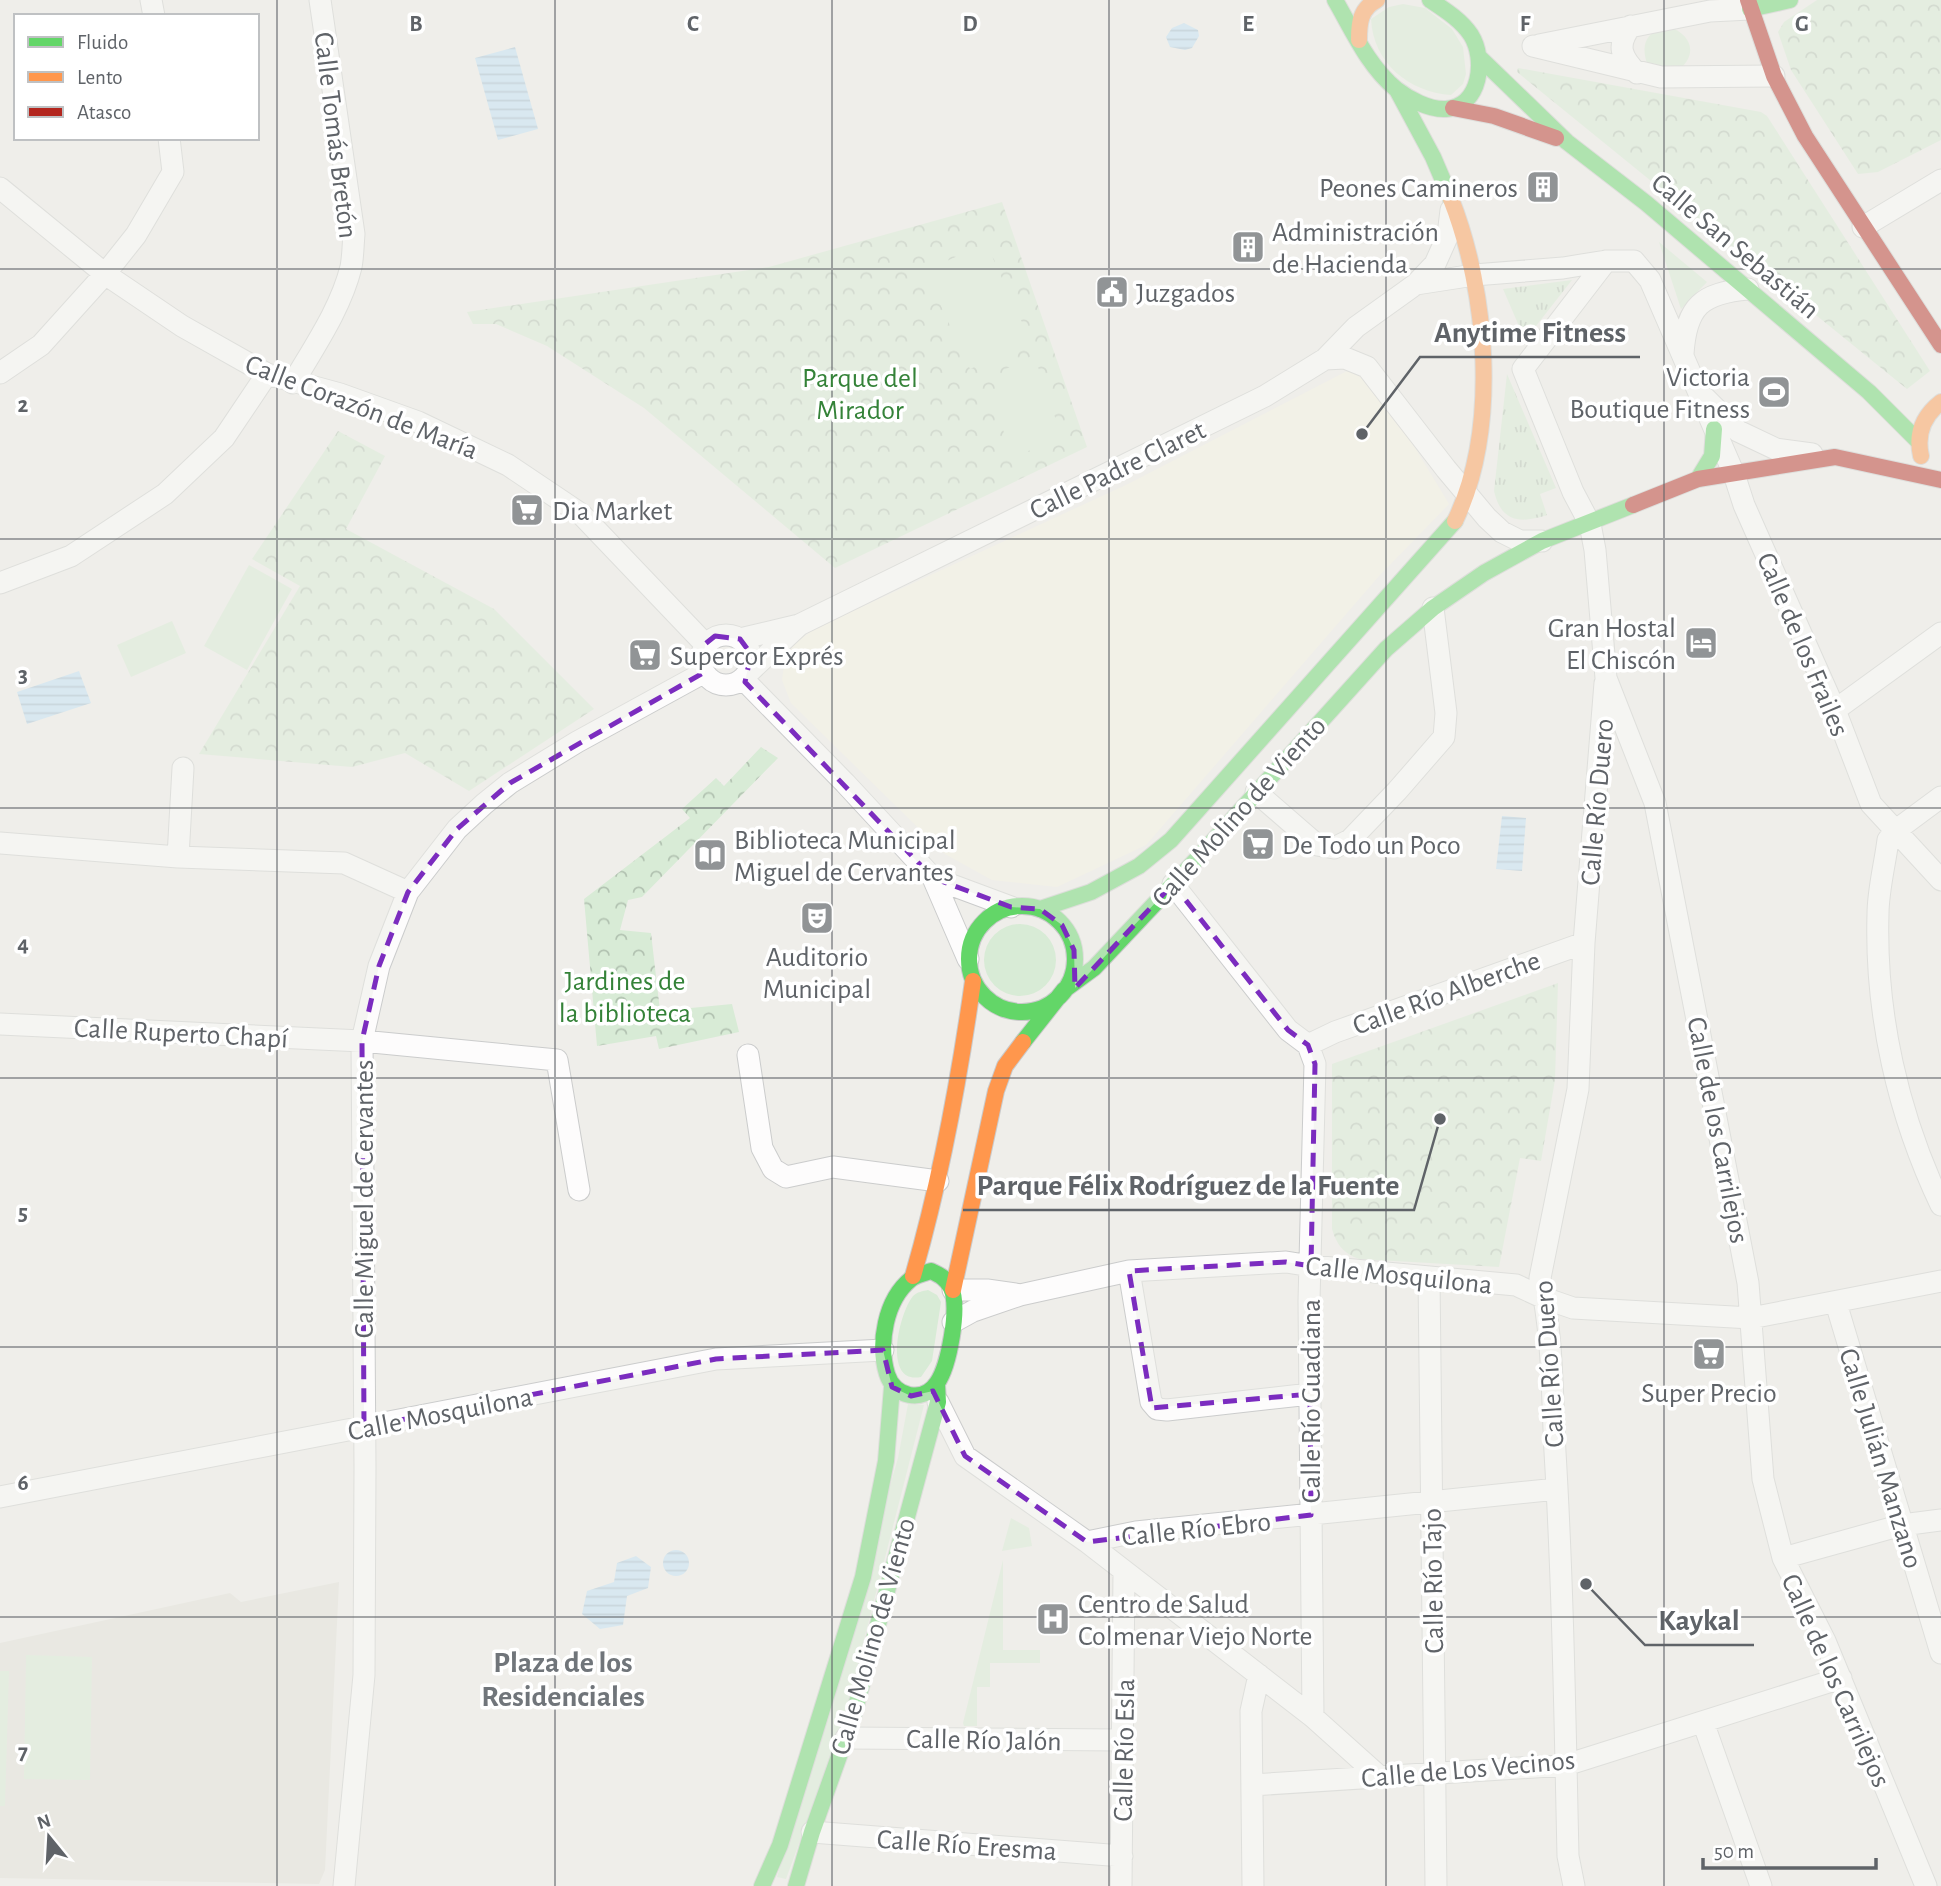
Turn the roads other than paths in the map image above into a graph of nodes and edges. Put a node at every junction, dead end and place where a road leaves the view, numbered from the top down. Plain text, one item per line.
1 (320, 0) edge
2 (1335, 0) edge
3 (1377, 0) edge
4 (1430, 0) edge
5 (1790, 0) edge
6 (1709, 5) edge
7 (1749, 5) edge
8 (1456, 8) edge
9 (1631, 26) junction
10 (1359, 40) junction
11 (1480, 58) junction
12 (1637, 73) junction
13 (1774, 76) junction
14 (1397, 90) junction
15 (1452, 108) junction
16 (169, 140) edge
17 (1567, 142) junction
18 (1941, 180) edge
19 (0, 188) edge
20 (1451, 201) junction
21 (1863, 227) junction
22 (1606, 261) junction
23 (105, 274) junction
24 (1474, 275) junction
25 (1416, 284) junction
26 (1748, 289) junction
27 (1354, 330) junction
28 (1936, 338) edge
29 (1683, 356) junction
30 (1325, 359) junction
31 (1941, 364) edge
32 (1367, 367) junction
33 (0, 373) edge
34 (267, 374) junction
35 (293, 383) junction
36 (1697, 389) junction
37 (1869, 392) junction
38 (1938, 401) edge
39 (1714, 429) junction
40 (1918, 441) junction
41 (1776, 449) joint
42 (1840, 458) junction
43 (1734, 474) junction
44 (1698, 479) junction
45 (1941, 480) edge
46 (1469, 496) junction
47 (1590, 524) junction
48 (1542, 541) junction
49 (0, 583) edge
50 (1433, 608) junction
51 (799, 625) junction
52 (1941, 633) edge
53 (740, 639) junction
54 (705, 645) junction
55 (703, 673) junction
56 (745, 676) junction
57 (1606, 678) junction
58 (1835, 710) junction
59 (183, 768) dead end
60 (1256, 792) junction
61 (1941, 797) edge
62 (1895, 831) junction
63 (0, 843) edge
64 (178, 857) junction
65 (933, 878) junction
66 (1941, 880) edge
67 (1173, 884) junction
68 (408, 892) junction
69 (1011, 907) junction
70 (1040, 909) junction
71 (1584, 943) junction
72 (968, 959) junction
73 (973, 981) junction
74 (1064, 990) junction
75 (0, 1024) edge
76 (362, 1041) junction
77 (1308, 1045) junction
78 (748, 1055) dead end
79 (938, 1181) junction
80 (579, 1190) dead end
81 (1941, 1205) edge
82 (1311, 1266) junction
83 (1129, 1271) junction
84 (913, 1276) junction
85 (1429, 1277) junction
86 (1941, 1281) edge
87 (953, 1290) junction
88 (1020, 1295) junction
89 (1545, 1298) junction
90 (1836, 1303) junction
91 (1751, 1318) junction
92 (953, 1322) junction
93 (883, 1350) junction
94 (892, 1387) junction
95 (937, 1393) junction
96 (1310, 1394) junction
97 (364, 1427) junction
98 (1557, 1489) junction
99 (0, 1497) edge
100 (1430, 1501) junction
101 (1311, 1515) junction
102 (1941, 1520) edge
103 (1902, 1525) junction
104 (1087, 1542) junction
105 (1783, 1558) junction
106 (1124, 1571) junction
107 (1941, 1653) edge
108 (1259, 1675) junction
109 (1840, 1678) junction
110 (1313, 1717) junction
111 (1703, 1722) junction
112 (846, 1738) junction
113 (1123, 1741) junction
114 (1566, 1765) junction
115 (1435, 1774) junction
116 (1380, 1777) junction
117 (1252, 1785) junction
118 (812, 1832) junction
119 (1122, 1856) junction
120 (344, 1886) edge
121 (762, 1886) edge
122 (796, 1886) edge
123 (1121, 1886) edge
124 (1253, 1886) edge
125 (1436, 1886) edge
126 (1574, 1886) edge
127 (1761, 1886) edge
128 (1926, 1886) edge

1 - 35 street, Calle Tomás Bretón
2 - 10 main road
3 - 10 main road
4 - 8 main road, Calle San Sebastián
5 - 7 main road
6 - 7 street
6 - 9 street
7 - 13 main road
8 - 11 main road, Calle San Sebastián
9 - 12 street
9 - 12 street
10 - 14 main road
11 - 15 main road
11 - 17 main road, Calle San Sebastián
12 - 13 street
13 - 21 main road
14 - 15 main road, Calle San Sebastián
14 - 20 main road, Calle Molino de Viento
15 - 17 main road, Calle San Sebastián
16 - 23 street
17 - 26 main road, Calle San Sebastián
18 - 21 street
19 - 23 street, Calle Corazón de María
20 - 24 main road, Calle Molino de Viento
20 - 25 street, Calle Padre Claret
21 - 28 main road
22 - 24 street, Calle de los Frailes
22 - 29 street, Calle de los Frailes
22 - 47 street, Calle de los Carrilejos
23 - 33 street
23 - 34 street, Calle Corazón de María
24 - 25 street, Calle Padre Claret
24 - 46 main road, Calle Molino de Viento
25 - 27 street, Calle Padre Claret
26 - 29 street
26 - 37 main road, Calle San Sebastián
27 - 30 street, Calle Padre Claret
27 - 32 street
28 - 31 main road
29 - 36 street, Calle de los Frailes
30 - 32 street
30 - 51 street, Calle Padre Claret
32 - 46 street
34 - 35 street, Calle Corazón de María
34 - 49 street
35 - 54 street, Calle Corazón de María
36 - 39 street, Calle de los Frailes
36 - 41 street, Calle de los Frailes
37 - 38 main road, Calle San Sebastián
37 - 40 main road, Calle San Sebastián
38 - 40 main road
39 - 43 street, Calle de los Frailes
39 - 44 main road
40 - 42 main road, Calle Molino de Viento
40 - 45 main road, Calle San Sebastián
41 - 42 street, Calle Molino de Viento
42 - 43 main road, Calle Molino de Viento
42 - 45 main road, Calle Molino de Viento
43 - 44 main road, Calle Molino de Viento
43 - 58 street, Calle de los Frailes
44 - 47 main road, Calle Molino de Viento
46 - 48 street
46 - 70 main road, Calle Molino de Viento
47 - 48 main road, Calle Molino de Viento
47 - 57 street, Calle de los Carrilejos
48 - 50 main road, Calle Molino de Viento
50 - 60 main road, Calle Molino de Viento
50 - 60 street
51 - 53 street, Calle Padre Claret
51 - 56 street, Calle Padre Claret
52 - 58 street
53 - 54 street
53 - 56 street
54 - 55 street
55 - 56 street
55 - 68 street, Calle Miguel de Cervantes
56 - 65 street
57 - 71 street, Calle Río Duero
57 - 91 street, Calle de los Carrilejos
58 - 62 street, Calle de los Frailes
59 - 64 street
60 - 67 main road, Calle Molino de Viento
61 - 62 street
62 - 66 street, Calle de los Frailes
62 - 81 street
63 - 64 street
64 - 68 street
65 - 69 street
65 - 72 street
67 - 74 main road, Calle Molino de Viento
67 - 77 street
68 - 76 street, Calle Miguel de Cervantes
69 - 70 main road
69 - 72 main road
70 - 74 main road
71 - 77 street, Calle Río Alberche
71 - 89 street, Calle Río Duero
72 - 73 main road
73 - 74 main road
73 - 79 main road
74 - 87 main road, Calle Molino de Viento
75 - 76 street, Calle Ruperto Chapí
76 - 80 street, Calle Ruperto Chapí
76 - 97 street, Calle Miguel de Cervantes
77 - 82 street, Calle Río Guadiana
78 - 79 street
79 - 84 main road
82 - 83 street, Calle Mosquilona
82 - 85 street, Calle Mosquilona
82 - 96 street, Calle Río Guadiana
83 - 88 street, Calle Mosquilona
83 - 96 street
84 - 87 main road
84 - 93 main road
85 - 89 street, Calle Mosquilona
85 - 100 street, Calle Río Tajo
86 - 90 street, Calle Mosquilona
87 - 88 street, Calle Mosquilona
87 - 92 main road, Calle Molino de Viento
88 - 92 street, Calle Mosquilona
89 - 91 street, Calle Mosquilona
89 - 98 street, Calle Río Duero
90 - 91 street, Calle Mosquilona
90 - 103 street, Calle Julián Manzano
91 - 105 street, Calle de los Carrilejos
92 - 95 main road, Calle Molino de Viento
93 - 94 main road, Calle Molino de Viento
93 - 97 street, Calle Mosquilona
94 - 95 main road
94 - 121 main road, Calle Molino de Viento
95 - 104 street
95 - 112 main road, Calle Molino de Viento
96 - 101 street, Calle Río Guadiana
97 - 99 street, Calle Mosquilona
97 - 120 street, Calle Miguel de Cervantes
98 - 100 street, Calle Río Ebro
98 - 114 street, Calle Río Duero
100 - 101 street, Calle Río Ebro
100 - 115 street, Calle Río Tajo
101 - 104 street, Calle Río Ebro
101 - 110 street, Calle Río Guadiana
102 - 103 street
103 - 105 street
103 - 107 street, Calle Julián Manzano
104 - 106 street
105 - 109 street, Calle de los Carrilejos
106 - 108 street
106 - 113 street, Calle Río Esla
108 - 110 street
108 - 117 street
109 - 111 street, Calle de Los Vecinos
109 - 128 street, Calle de los Carrilejos
110 - 116 street
111 - 114 street, Calle de Los Vecinos
111 - 127 street
112 - 113 street, Calle Río Jalón
112 - 118 main road, Calle Molino de Viento
113 - 119 street, Calle Río Esla
114 - 115 street, Calle de Los Vecinos
114 - 126 street, Calle Río Duero
115 - 116 street, Calle de Los Vecinos
115 - 125 street, Calle Río Tajo
116 - 117 street, Calle de Los Vecinos
117 - 124 street
118 - 119 street, Calle Río Eresma
118 - 122 main road, Calle Molino de Viento
119 - 123 street, Calle Río Esla

